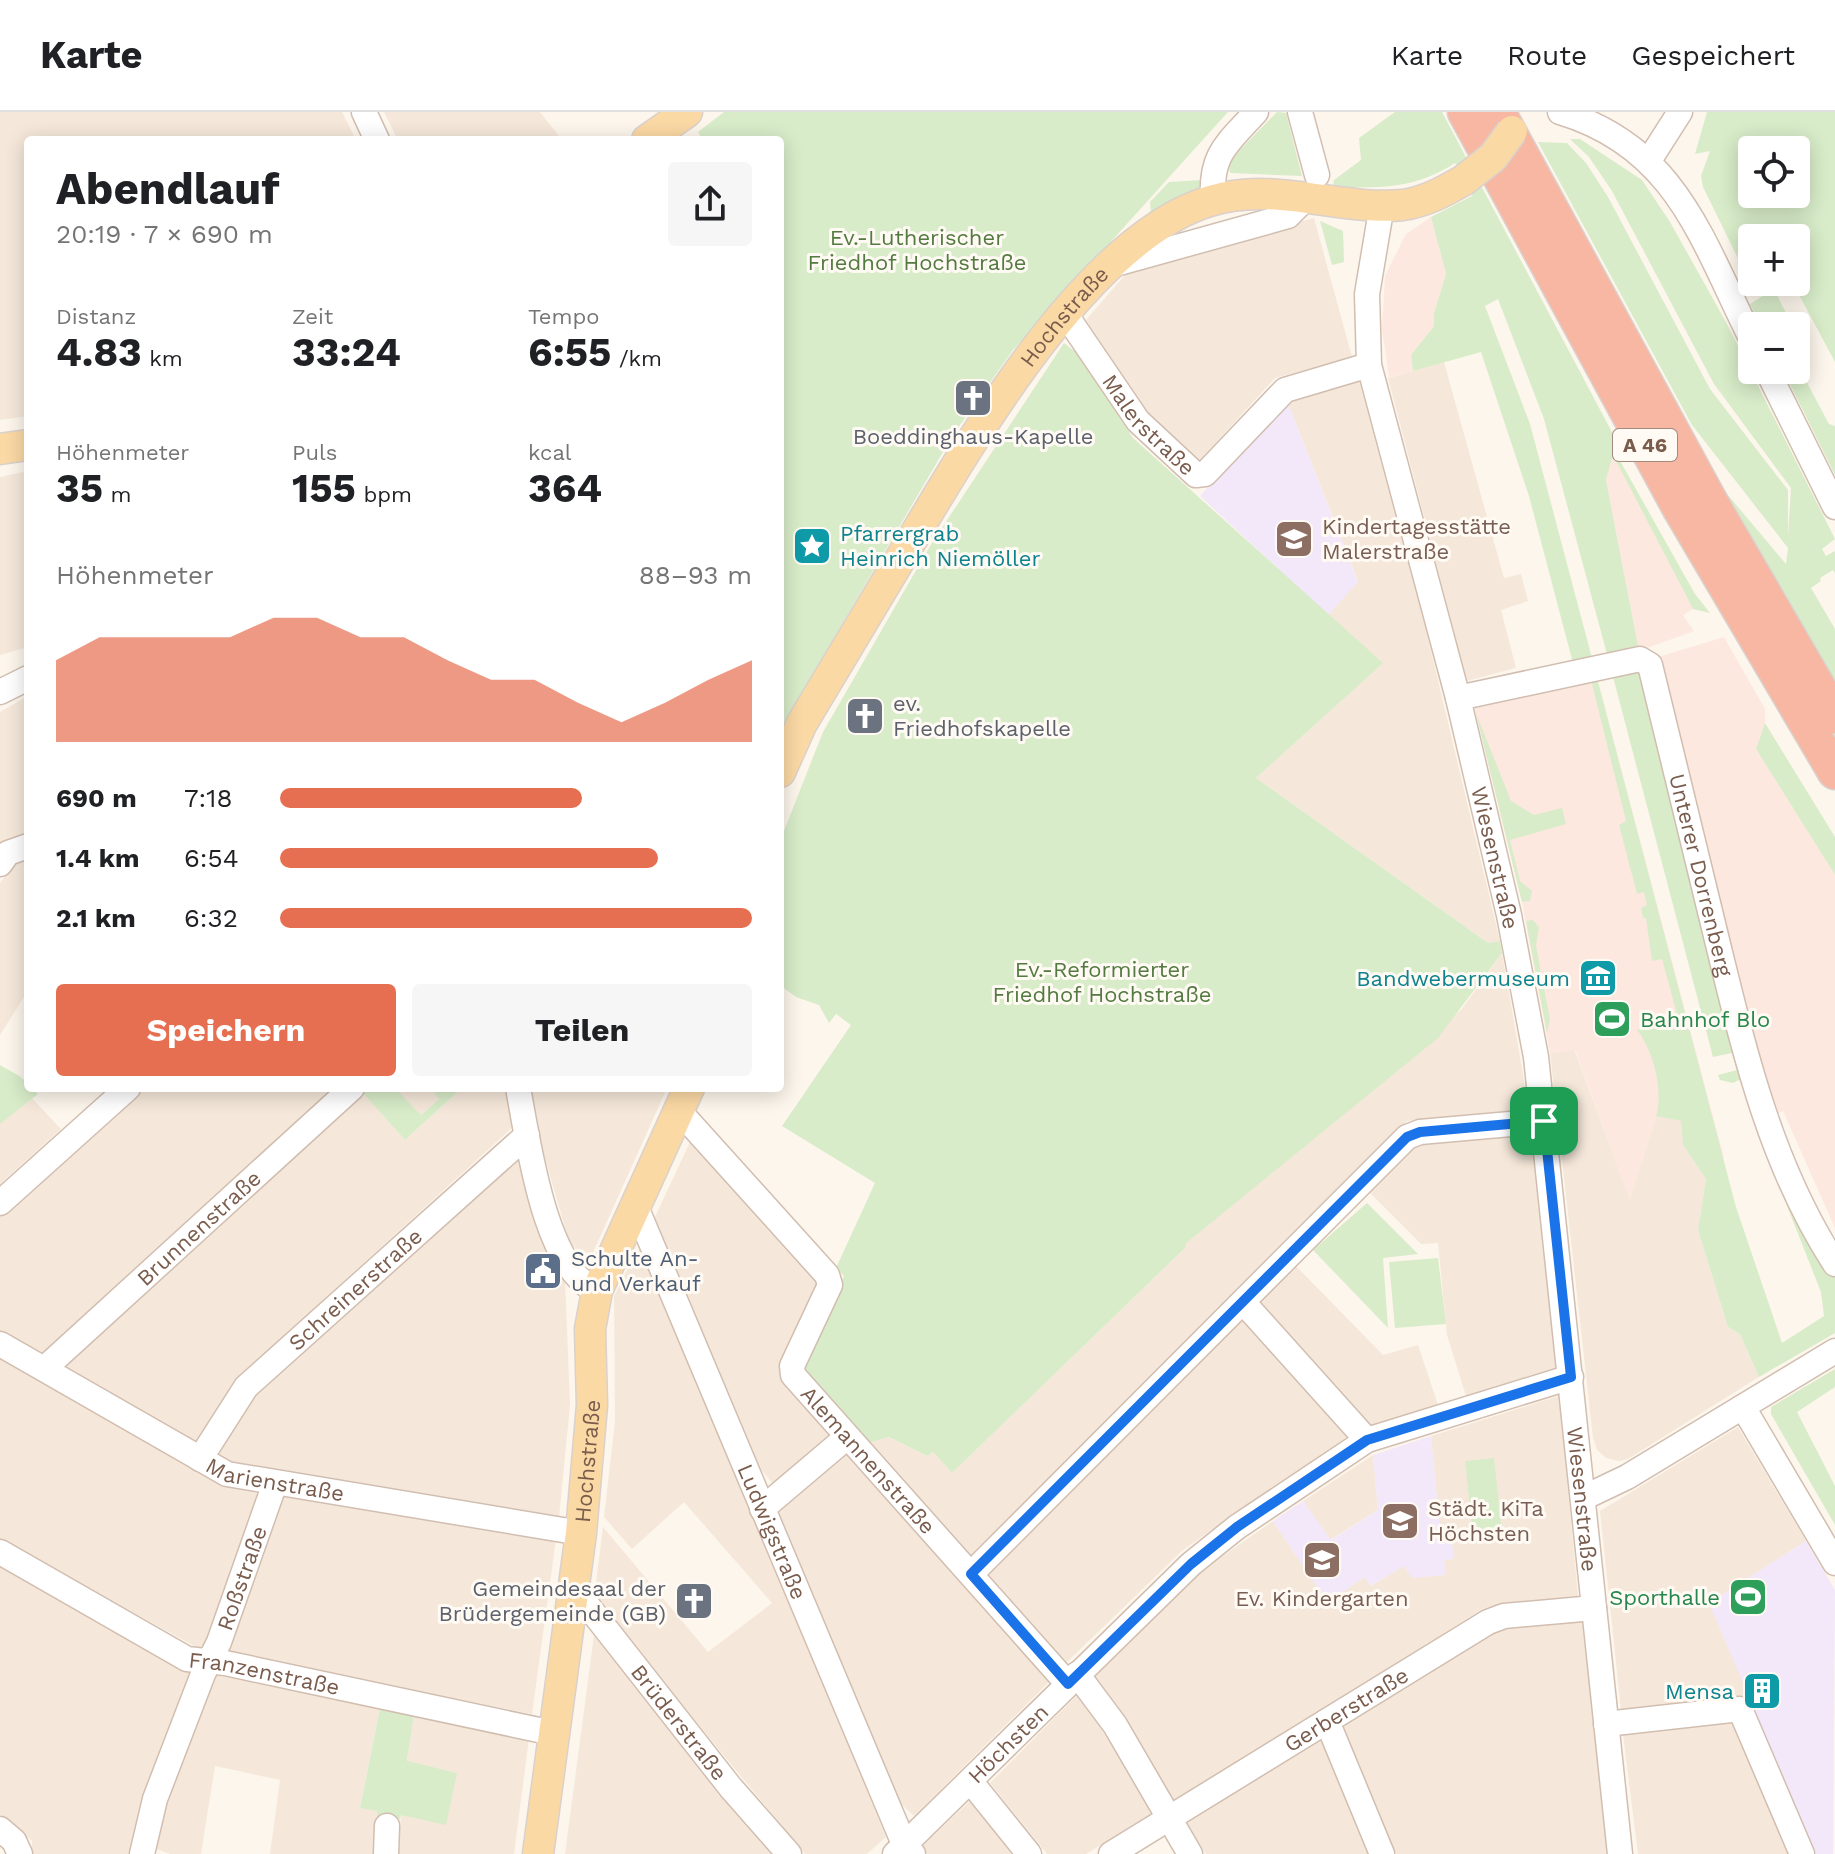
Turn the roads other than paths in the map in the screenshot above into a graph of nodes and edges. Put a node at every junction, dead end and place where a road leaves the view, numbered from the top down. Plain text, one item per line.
1 (364, 112) edge
2 (674, 112) edge
3 (687, 112) edge
4 (1256, 112) edge
5 (1300, 112) edge
6 (1465, 112) edge
7 (1498, 112) edge
8 (1521, 112) edge
9 (1560, 112) edge
10 (1680, 112) edge
11 (375, 136) edge
12 (652, 136) edge
13 (653, 136) edge
14 (1650, 159) junction
15 (1312, 186) junction
16 (1213, 200) junction
17 (1382, 205) junction
18 (1110, 266) junction
19 (1738, 313) edge
20 (1066, 315) junction
21 (1369, 365) junction
22 (1774, 384) edge
23 (24, 446) edge
24 (0, 449) edge
25 (1835, 507) edge
26 (24, 680) edge
27 (0, 692) edge
28 (1458, 698) junction
29 (1835, 716) edge
30 (784, 763) edge
31 (1835, 772) edge
32 (24, 847) edge
33 (0, 864) edge
34 (122, 1092) edge
35 (348, 1092) edge
36 (519, 1092) edge
37 (685, 1100) edge
38 (1544, 1121) junction
39 (527, 1135) junction
40 (0, 1203) edge
41 (636, 1207) junction
42 (1835, 1264) edge
43 (597, 1291) junction
44 (1243, 1302) junction
45 (0, 1344) edge
46 (1835, 1351) edge
47 (45, 1368) junction
48 (1571, 1377) junction
49 (1743, 1407) junction
50 (847, 1437) junction
51 (1367, 1440) junction
52 (200, 1459) junction
53 (1580, 1473) junction
54 (1627, 1477) junction
55 (275, 1483) junction
56 (1583, 1498) junction
57 (762, 1509) junction
58 (581, 1533) junction
59 (0, 1552) edge
60 (1835, 1563) edge
61 (971, 1574) junction
62 (573, 1587) junction
63 (1594, 1608) junction
64 (209, 1662) junction
65 (1073, 1679) junction
66 (1327, 1721) junction
67 (1606, 1724) junction
68 (553, 1733) junction
69 (971, 1782) junction
70 (1170, 1818) junction
71 (387, 1826) dead end
72 (0, 1829) edge
73 (904, 1851) edge
74 (20, 1854) edge
75 (142, 1854) edge
76 (386, 1854) edge
77 (538, 1854) edge
78 (789, 1854) edge
79 (1029, 1854) edge
80 (1111, 1854) edge
81 (1190, 1854) edge
82 (1382, 1854) edge
83 (1620, 1854) edge
84 (1802, 1854) edge

1 - 11 street
2 - 12 main road
3 - 13 main road
4 - 16 street
5 - 15 street
6 - 31 highway, A 46
7 - 29 highway, A 46
8 - 17 main road, Hochstraße, bridge
9 - 14 street
10 - 14 street
14 - 19 street
15 - 16 main road, Hochstraße
15 - 17 main road, Hochstraße
15 - 18 street
16 - 18 main road, Hochstraße
17 - 21 street, Wiesenstraße
18 - 20 main road, Hochstraße
20 - 21 street, Malerstraße
20 - 30 main road, Hochstraße
21 - 28 street, Wiesenstraße
22 - 25 street
23 - 24 main road
26 - 27 street
28 - 38 street, Wiesenstraße
28 - 42 street, Unterer Dorrenberg
32 - 33 street
34 - 40 street
35 - 47 street, Brunnenstraße
36 - 39 street
37 - 41 main road, Hochstraße
37 - 50 street, Alemannenstraße
38 - 44 street
38 - 48 street, Wiesenstraße
39 - 43 street
39 - 52 street, Schreinerstraße
41 - 43 main road, Hochstraße
41 - 57 street, Ludwigstraße
43 - 58 main road, Hochstraße
44 - 51 street
44 - 61 street
45 - 47 street, Marienstraße
46 - 49 street
47 - 52 street, Marienstraße
48 - 51 street, Höchsten
48 - 53 street, Wiesenstraße
49 - 54 street
49 - 60 street
50 - 57 street
50 - 61 street, Alemannenstraße
51 - 65 street, Höchsten
52 - 55 street, Marienstraße
53 - 54 street
53 - 56 street, Wiesenstraße
54 - 56 street
55 - 58 street, Marienstraße
55 - 64 street, Roßstraße
56 - 63 street, Wiesenstraße
57 - 73 street, Ludwigstraße
58 - 62 main road, Hochstraße
59 - 64 street, Franzenstraße
61 - 65 street, Alemannenstraße
62 - 68 main road, Hochstraße
62 - 78 street, Brüderstraße
63 - 66 street, Gerberstraße
63 - 67 street, Wiesenstraße
64 - 68 street, Franzenstraße
64 - 75 street, Roßstraße
65 - 69 street, Höchsten
65 - 70 street, Alemannenstraße
66 - 70 street, Gerberstraße
66 - 82 street
67 - 83 street, Wiesenstraße
67 - 84 street
68 - 77 main road, Hochstraße
69 - 73 street, Höchsten
69 - 79 street
70 - 80 street, Gerberstraße
70 - 81 street, Alemannenstraße
71 - 76 street
72 - 74 street

